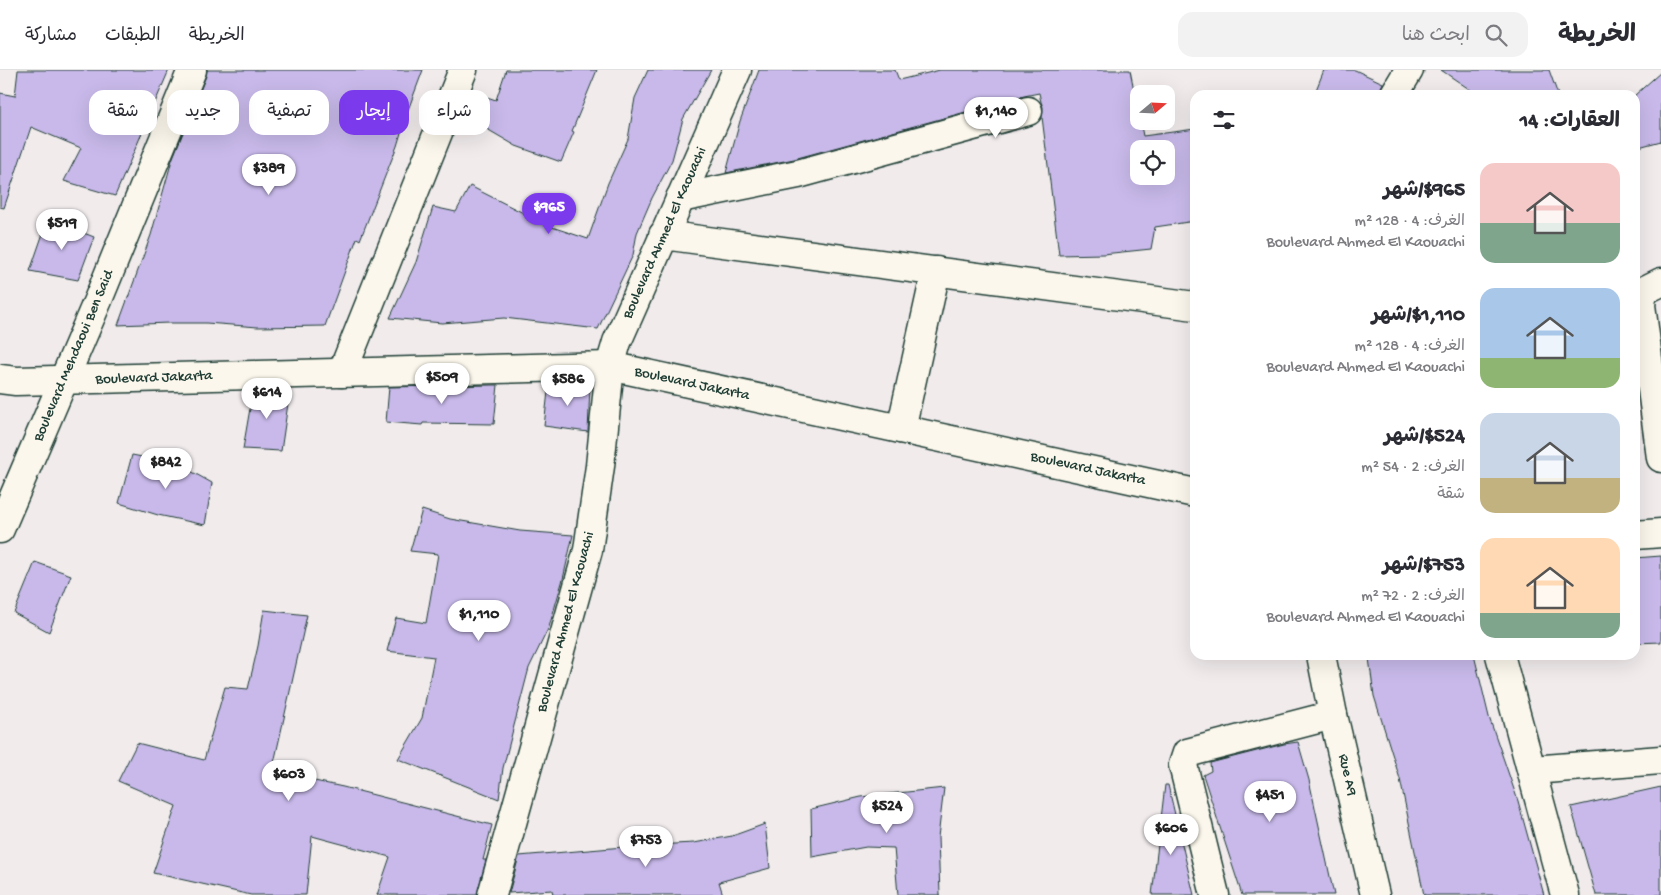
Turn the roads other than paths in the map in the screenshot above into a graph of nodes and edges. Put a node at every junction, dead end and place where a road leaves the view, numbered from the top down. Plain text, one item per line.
1 (192, 70) edge
2 (463, 70) edge
3 (737, 70) edge
4 (1409, 70) edge
5 (1397, 90) edge
6 (1028, 111) dead end
7 (680, 198) junction
8 (663, 235) junction
9 (936, 271) junction
10 (1661, 282) edge
11 (1190, 305) edge
12 (610, 366) junction
13 (342, 373) junction
14 (0, 379) edge
15 (63, 380) junction
16 (901, 429) junction
17 (1661, 458) edge
18 (1190, 488) edge
19 (0, 530) edge
20 (1661, 533) edge
21 (1640, 535) edge
22 (1323, 660) edge
23 (1501, 660) edge
24 (1333, 715) junction
25 (1661, 760) edge
26 (1532, 770) junction
27 (492, 895) edge
28 (1215, 895) edge
29 (1375, 895) edge
30 (1565, 895) edge

1 - 15 street, Boulevard Mehdaoui Ben Said
2 - 13 street
3 - 7 street, Boulevard Ahmed El Kaouachi
4 - 5 street
6 - 7 street
7 - 8 street, Boulevard Ahmed El Kaouachi
8 - 9 street
8 - 12 street, Boulevard Ahmed El Kaouachi
9 - 11 street
9 - 16 street
10 - 17 street
12 - 13 street, Boulevard Jakarta
12 - 16 street, Boulevard Jakarta
12 - 27 street, Boulevard Ahmed El Kaouachi
13 - 15 street, Boulevard Jakarta
14 - 15 street, Boulevard Jakarta
15 - 19 street, Boulevard Mehdaoui Ben Said
16 - 18 street, Boulevard Jakarta
20 - 21 street
22 - 24 street, Rue A9
23 - 26 street
24 - 28 street
24 - 29 street, Rue A9
25 - 26 street
26 - 30 street

